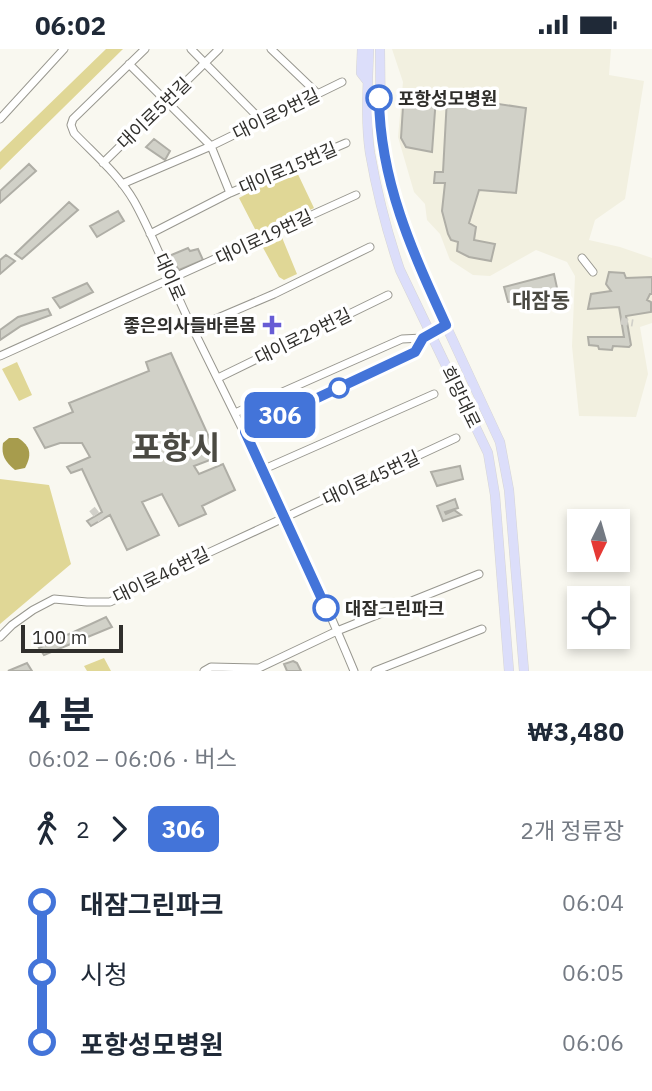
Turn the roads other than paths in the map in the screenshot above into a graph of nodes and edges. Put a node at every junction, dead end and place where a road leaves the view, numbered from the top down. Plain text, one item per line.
1 (64, 49) edge
2 (145, 49) edge
3 (191, 49) edge
4 (219, 49) edge
5 (271, 49) edge
6 (362, 49) edge
7 (369, 49) edge
8 (380, 49) edge
9 (385, 49) edge
10 (129, 64) junction
11 (205, 64) junction
12 (342, 82) dead end
13 (368, 82) junction
14 (379, 83) junction
15 (318, 94) junction
16 (165, 101) junction
17 (0, 119) edge
18 (262, 121) junction
19 (346, 143) dead end
20 (211, 146) junction
21 (103, 163) junction
22 (122, 184) junction
23 (230, 194) junction
24 (356, 195) dead end
25 (150, 234) junction
26 (370, 247) dead end
27 (582, 258) dead end
28 (593, 272) dead end
29 (172, 279) junction
30 (388, 295) dead end
31 (446, 325) junction
32 (192, 328) junction
33 (427, 336) junction
34 (0, 356) edge
35 (218, 378) junction
36 (434, 394) dead end
37 (236, 413) junction
38 (245, 432) junction
39 (456, 438) dead end
40 (262, 470) junction
41 (286, 517) junction
42 (479, 574) dead end
43 (482, 629) dead end
44 (337, 631) junction
45 (0, 637) edge
46 (204, 671) edge
47 (354, 671) edge
48 (375, 671) edge
49 (509, 671) edge
50 (524, 671) edge

1 - 17 street
2 - 10 street
3 - 11 street, 대이로5번길
4 - 11 street, 대이로5번길
5 - 15 street
6 - 13 main road
7 - 13 main road, 희망대로
8 - 14 main road, 희망대로
9 - 14 main road
10 - 16 street, 대이로9번길
10 - 21 street, 대이로
11 - 16 street, 대이로5번길
11 - 18 street, 대이로5번길
12 - 15 street, 대이로9번길
13 - 33 main road, 희망대로
14 - 31 main road, 희망대로
15 - 18 street, 대이로9번길
16 - 20 street, 대이로9번길
16 - 21 street, 대이로5번길
18 - 20 street, 대이로9번길
19 - 23 street, 대이로15번길
20 - 22 street, 대이로9번길
20 - 23 street, 대이로15번길
21 - 22 street, 대이로
22 - 25 street, 대이로
23 - 25 street, 대이로15번길
24 - 29 street, 대이로19번길
25 - 29 street, 대이로
26 - 32 street
27 - 28 street
29 - 32 street, 대이로
29 - 34 street, 대이로19번길
30 - 35 street, 대이로29번길
31 - 33 street
31 - 50 main road, 희망대로
32 - 35 street, 대이로
33 - 37 street
33 - 38 street
33 - 49 main road, 희망대로
35 - 37 street, 대이로
36 - 40 street
37 - 38 street, 대이로
38 - 40 street, 대이로
39 - 41 street, 대이로45번길
40 - 41 street, 대이로
41 - 44 street, 대이로
41 - 45 street, 대이로46번길
42 - 44 street
43 - 48 street
44 - 46 street
44 - 47 street, 대이로

